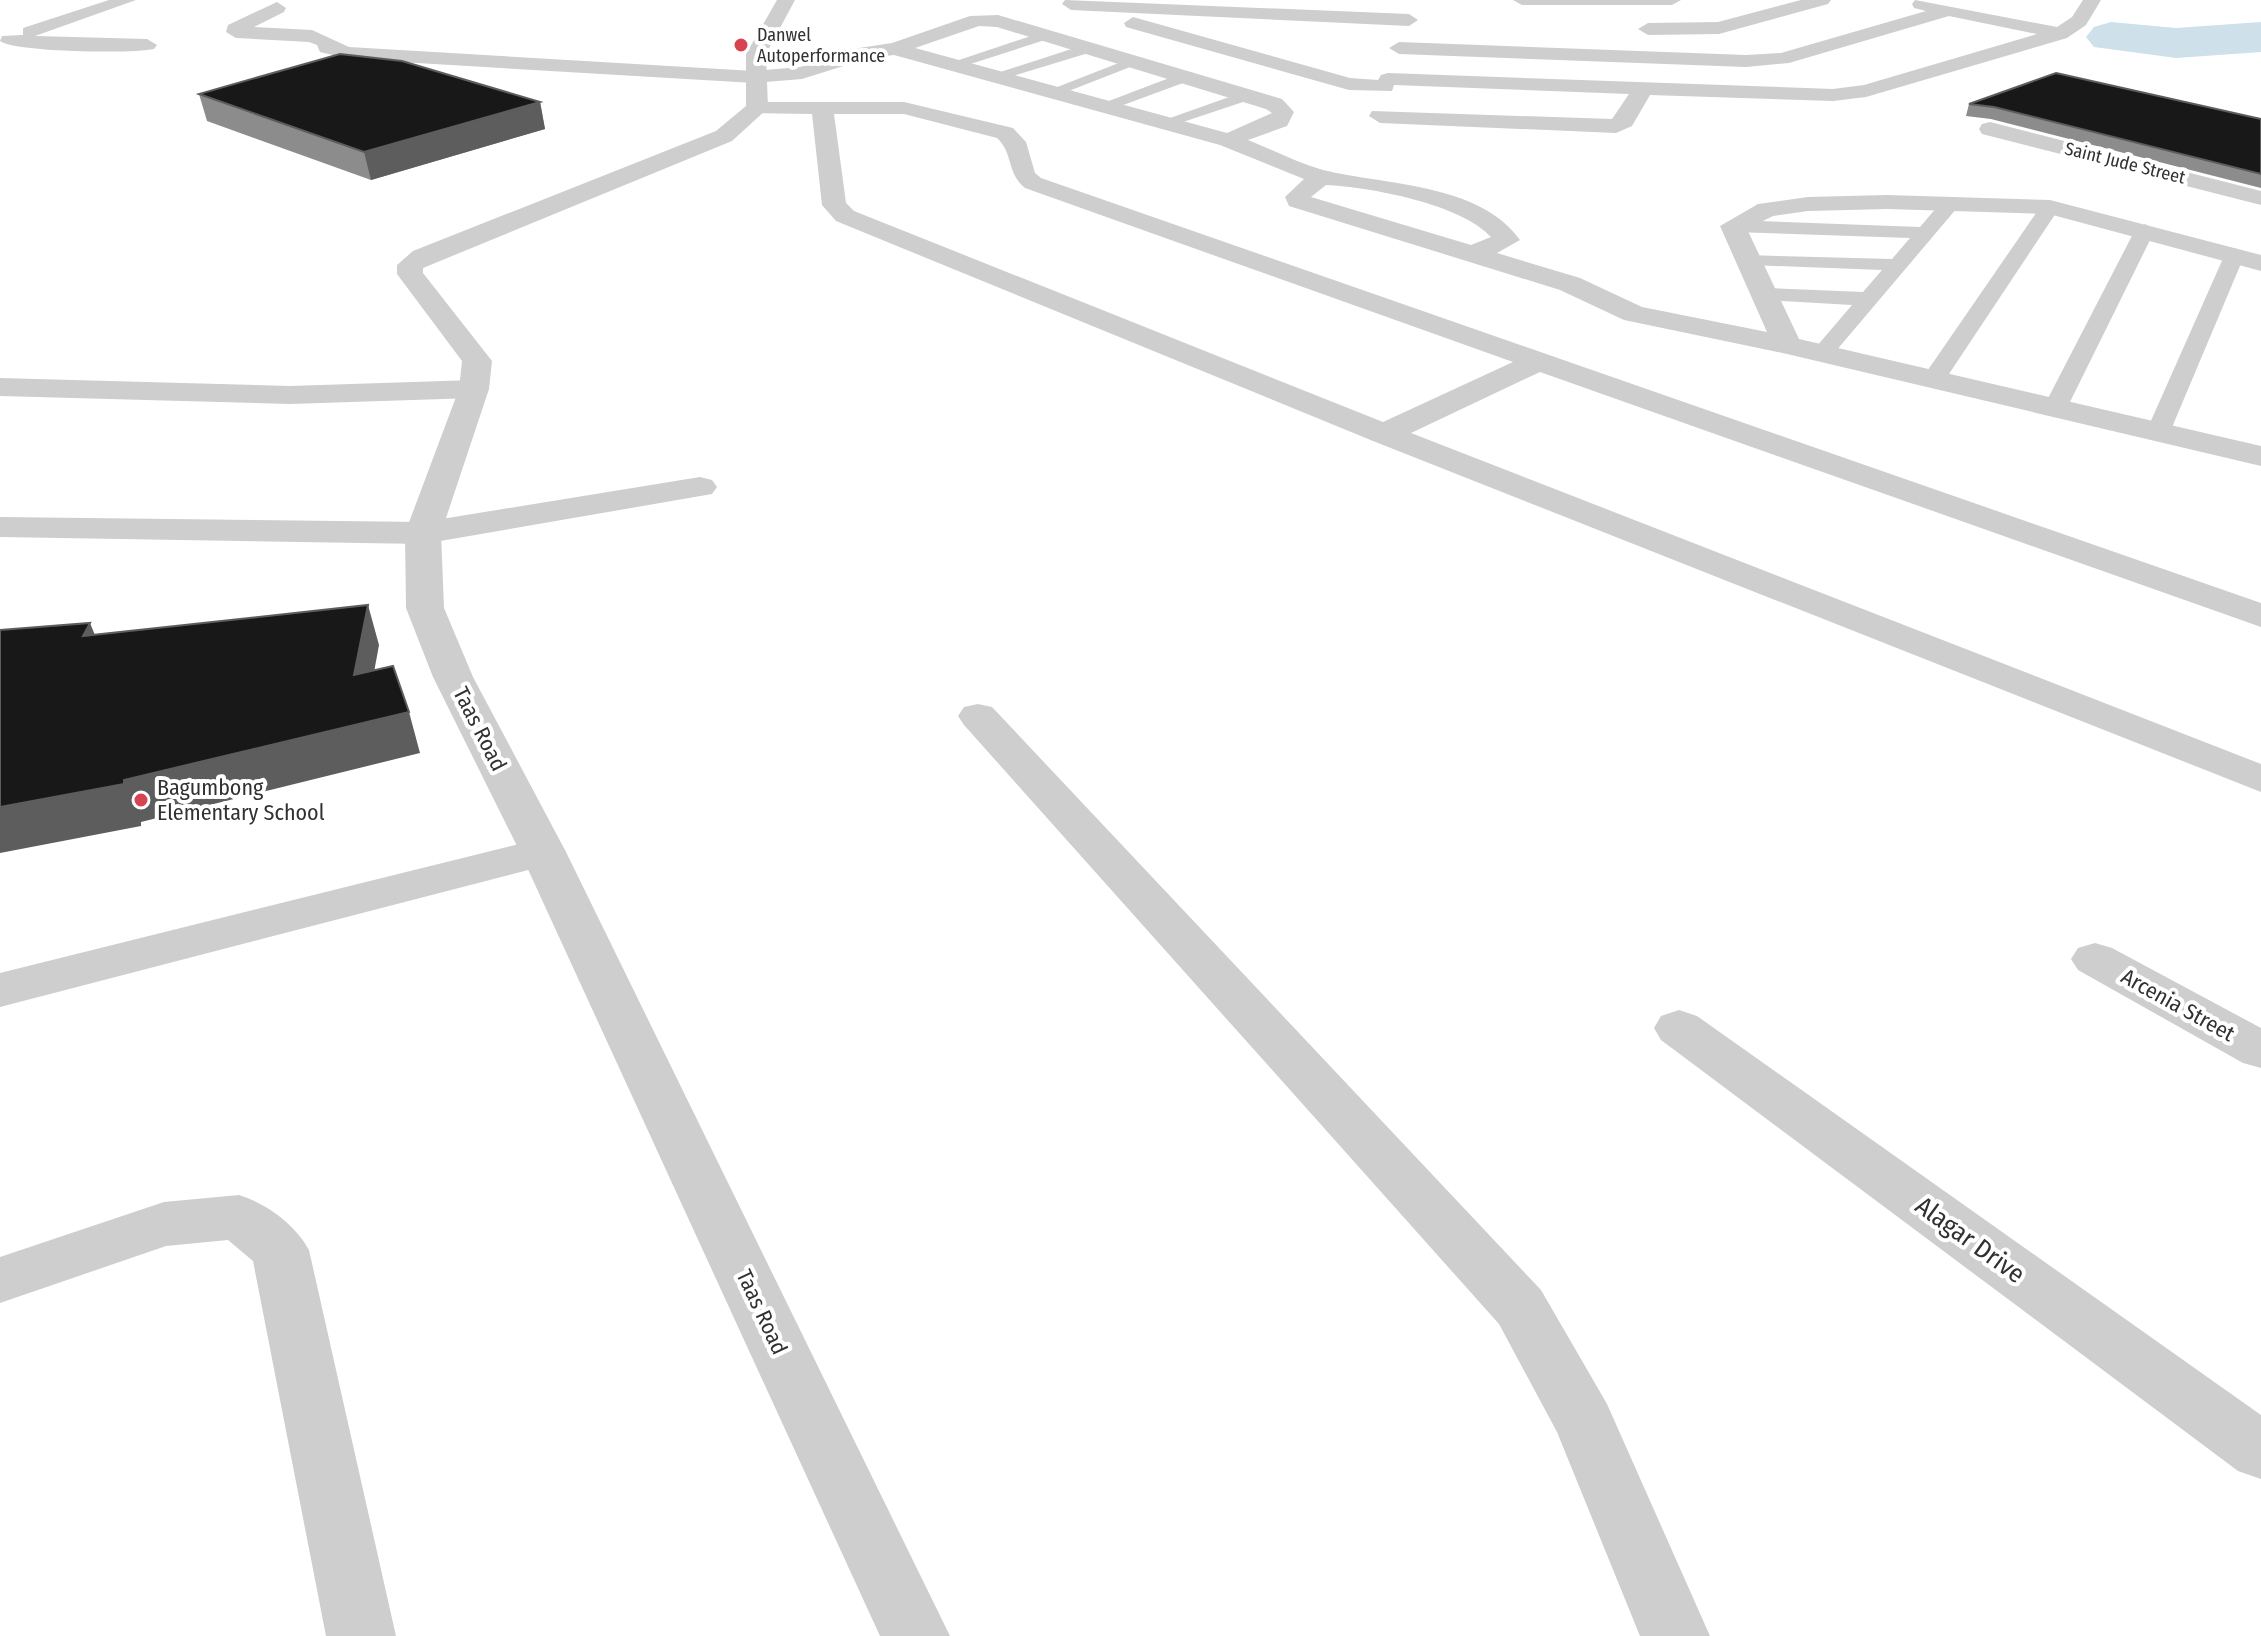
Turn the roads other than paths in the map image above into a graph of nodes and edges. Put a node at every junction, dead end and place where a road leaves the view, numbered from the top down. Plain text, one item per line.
1 (127, 0) edge
2 (786, 0) edge
3 (1418, 0) edge
4 (1521, 0) edge
5 (1672, 0) edge
6 (1822, 0) edge
7 (1900, 0) edge
8 (1972, 0) edge
9 (2092, 0) edge
10 (277, 8) dead end
11 (1948, 10) junction
12 (1306, 14) junction
13 (1409, 20) junction
14 (2079, 21) junction
15 (1630, 28) dead end
16 (2060, 34) junction
17 (1046, 35) junction
18 (1525, 39) junction
19 (5, 40) edge
20 (147, 45) dead end
21 (1090, 48) junction
22 (1399, 48) junction
23 (895, 49) junction
24 (1283, 50) junction
25 (1135, 62) junction
26 (952, 65) junction
27 (993, 77) junction
28 (1185, 77) junction
29 (1386, 83) junction
30 (1643, 89) junction
31 (756, 93) junction
32 (1050, 93) junction
33 (1246, 96) junction
34 (822, 107) junction
35 (1101, 107) junction
36 (1165, 123) junction
37 (1990, 129) edge
38 (1228, 140) junction
39 (1320, 177) junction
40 (2261, 198) edge
41 (1950, 204) junction
42 (2050, 207) junction
43 (1733, 226) junction
44 (2145, 230) junction
45 (1926, 233) junction
46 (2235, 254) junction
47 (1471, 255) junction
48 (1750, 259) junction
49 (2261, 263) edge
50 (1899, 265) junction
51 (1766, 294) junction
52 (1870, 299) junction
53 (1787, 345) junction
54 (1822, 353) junction
55 (1539, 361) junction
56 (1933, 380) junction
57 (0, 387) edge
58 (474, 389) junction
59 (2055, 408) junction
60 (2158, 432) junction
61 (1384, 434) junction
62 (2261, 456) edge
63 (700, 487) dead end
64 (0, 527) edge
65 (423, 533) junction
66 (2261, 616) edge
67 (978, 716) dead end
68 (2261, 779) edge
69 (543, 852) junction
70 (2095, 959) dead end
71 (0, 990) edge
72 (1679, 1028) dead end
73 (2261, 1050) edge
74 (0, 1280) edge
75 (2261, 1451) edge
76 (361, 1636) edge
77 (915, 1636) edge
78 (1675, 1636) edge

1 - 19 street
2 - 31 street
3 - 13 street
4 - 5 street
4 - 18 street
6 - 15 street
7 - 11 street
8 - 14 street
9 - 14 street
10 - 31 street
11 - 16 street
11 - 18 street
12 - 13 street
12 - 24 street
12 - 24 street
13 - 22 street
14 - 16 street
16 - 30 street
17 - 21 street
17 - 23 street
17 - 26 lane
18 - 22 street
19 - 20 street
21 - 25 street
21 - 27 lane
22 - 29 street
23 - 26 street
23 - 31 street
24 - 29 street
25 - 28 street
25 - 32 lane
26 - 27 street
27 - 32 street
28 - 33 street
28 - 35 lane
29 - 30 street
29 - 30 street
31 - 34 street
31 - 58 street, Taas Road
32 - 35 street
33 - 36 lane
33 - 38 street
34 - 55 street
34 - 61 street
35 - 36 street
36 - 38 street
37 - 40 street, Saint Jude Street
38 - 39 street
39 - 47 street
39 - 47 street
41 - 42 street
41 - 43 street
41 - 45 lane
42 - 44 street
42 - 56 lane
43 - 45 lane
43 - 48 street
44 - 46 street
44 - 59 lane
45 - 50 lane
46 - 49 street
46 - 60 lane
47 - 53 street
48 - 50 lane
48 - 51 street
50 - 52 lane
51 - 52 lane
51 - 53 street
52 - 54 lane
53 - 54 street
54 - 56 street
55 - 61 street
55 - 66 street
56 - 59 street
57 - 58 street
58 - 65 street, Taas Road
59 - 60 street
60 - 62 street
61 - 68 street
63 - 65 street
64 - 65 street
65 - 69 street, Taas Road
67 - 78 street
69 - 71 street
69 - 77 street, Taas Road
70 - 73 street, Arcenia Street
72 - 75 street, Alagar Drive
74 - 76 street

